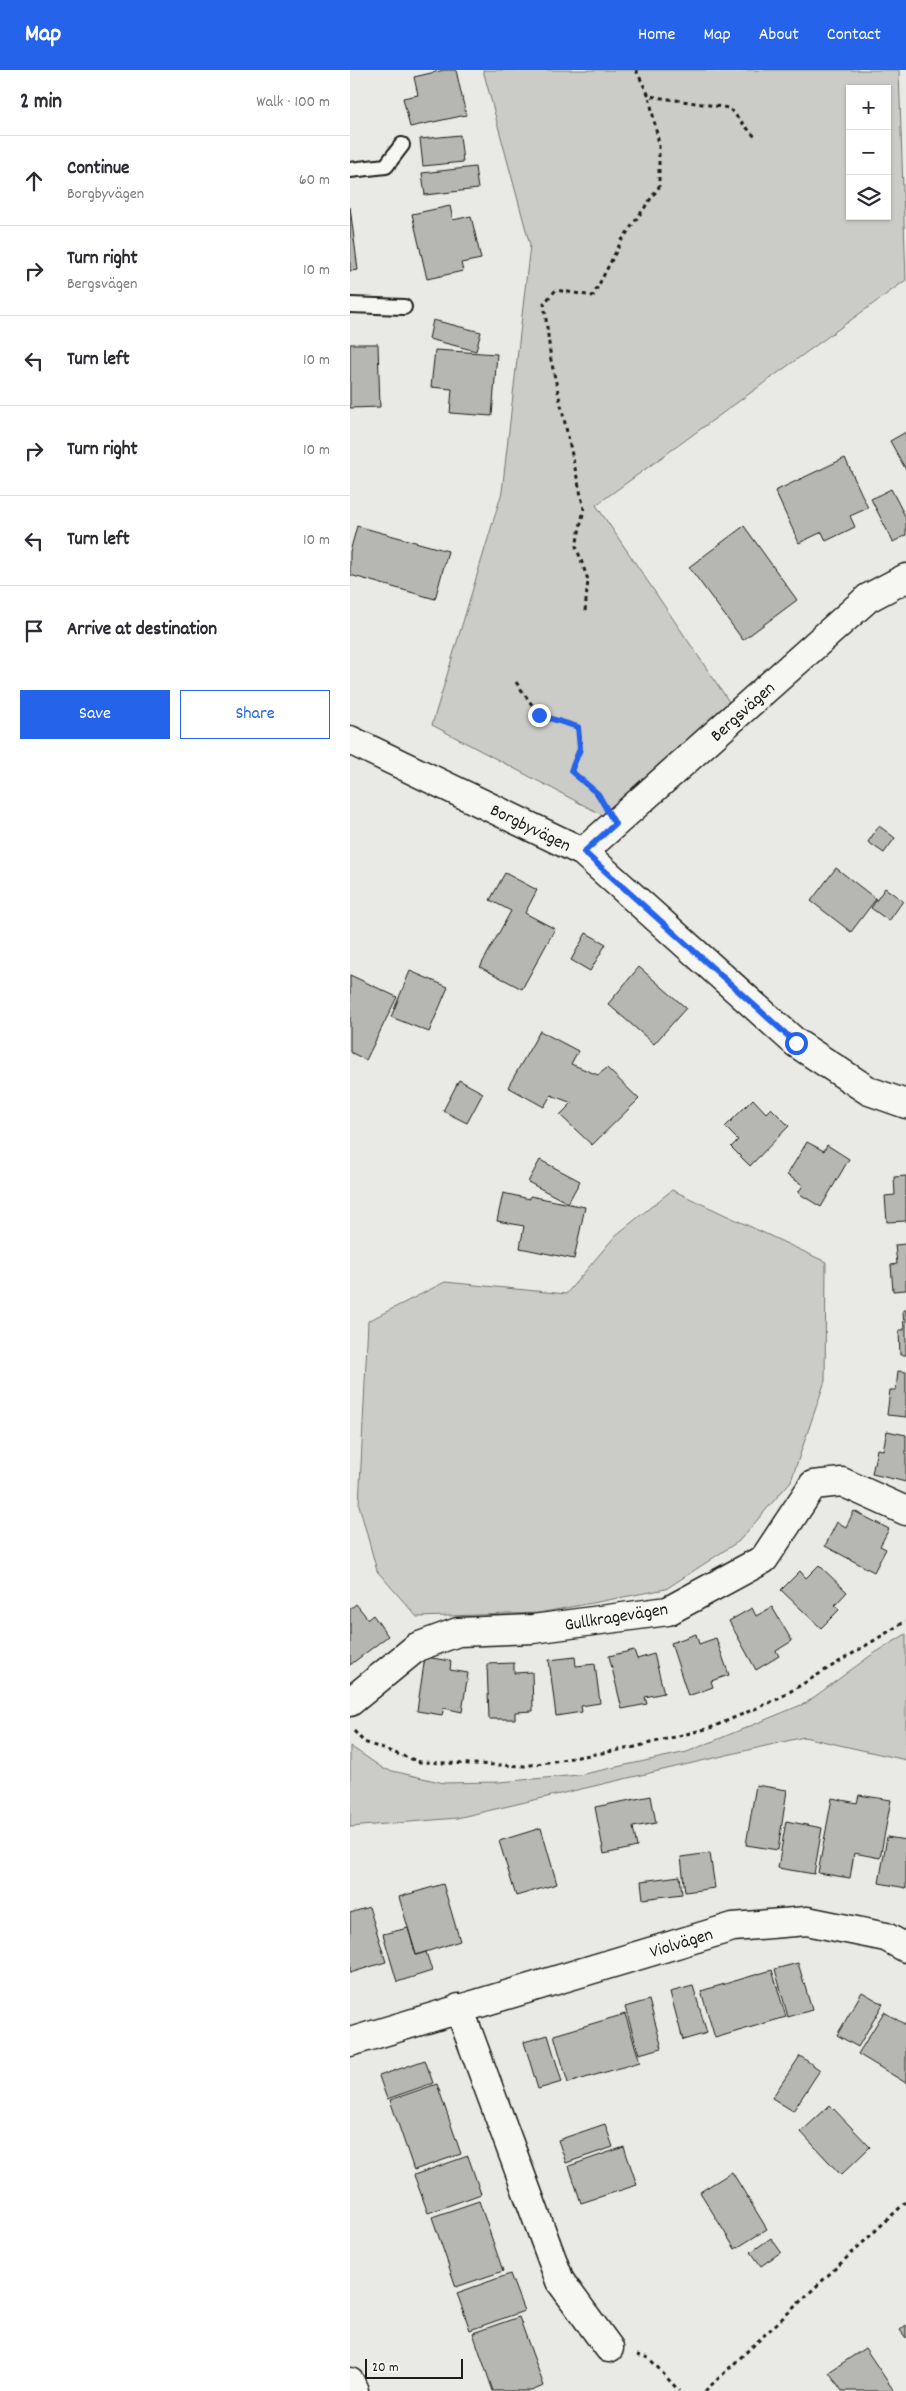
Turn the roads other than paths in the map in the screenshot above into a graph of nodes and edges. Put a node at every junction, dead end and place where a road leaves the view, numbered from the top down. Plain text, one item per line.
1 (402, 145) dead end
2 (350, 170) edge
3 (350, 305) edge
4 (404, 307) dead end
5 (906, 578) edge
6 (350, 740) edge
7 (584, 852) junction
8 (906, 1104) edge
9 (906, 1511) edge
10 (350, 1702) edge
11 (906, 1948) edge
12 (460, 2008) junction
13 (350, 2042) edge
14 (609, 2348) road end
15 (350, 2382) edge
16 (354, 2391) edge

1 - 2 lane
3 - 4 lane
5 - 7 street, Bergsvägen
6 - 7 street, Borgbyvägen
7 - 8 street, Borgbyvägen
9 - 10 street, Gullkragevägen
11 - 12 street, Violvägen
12 - 13 street, Violvägen
12 - 14 street
15 - 16 street

